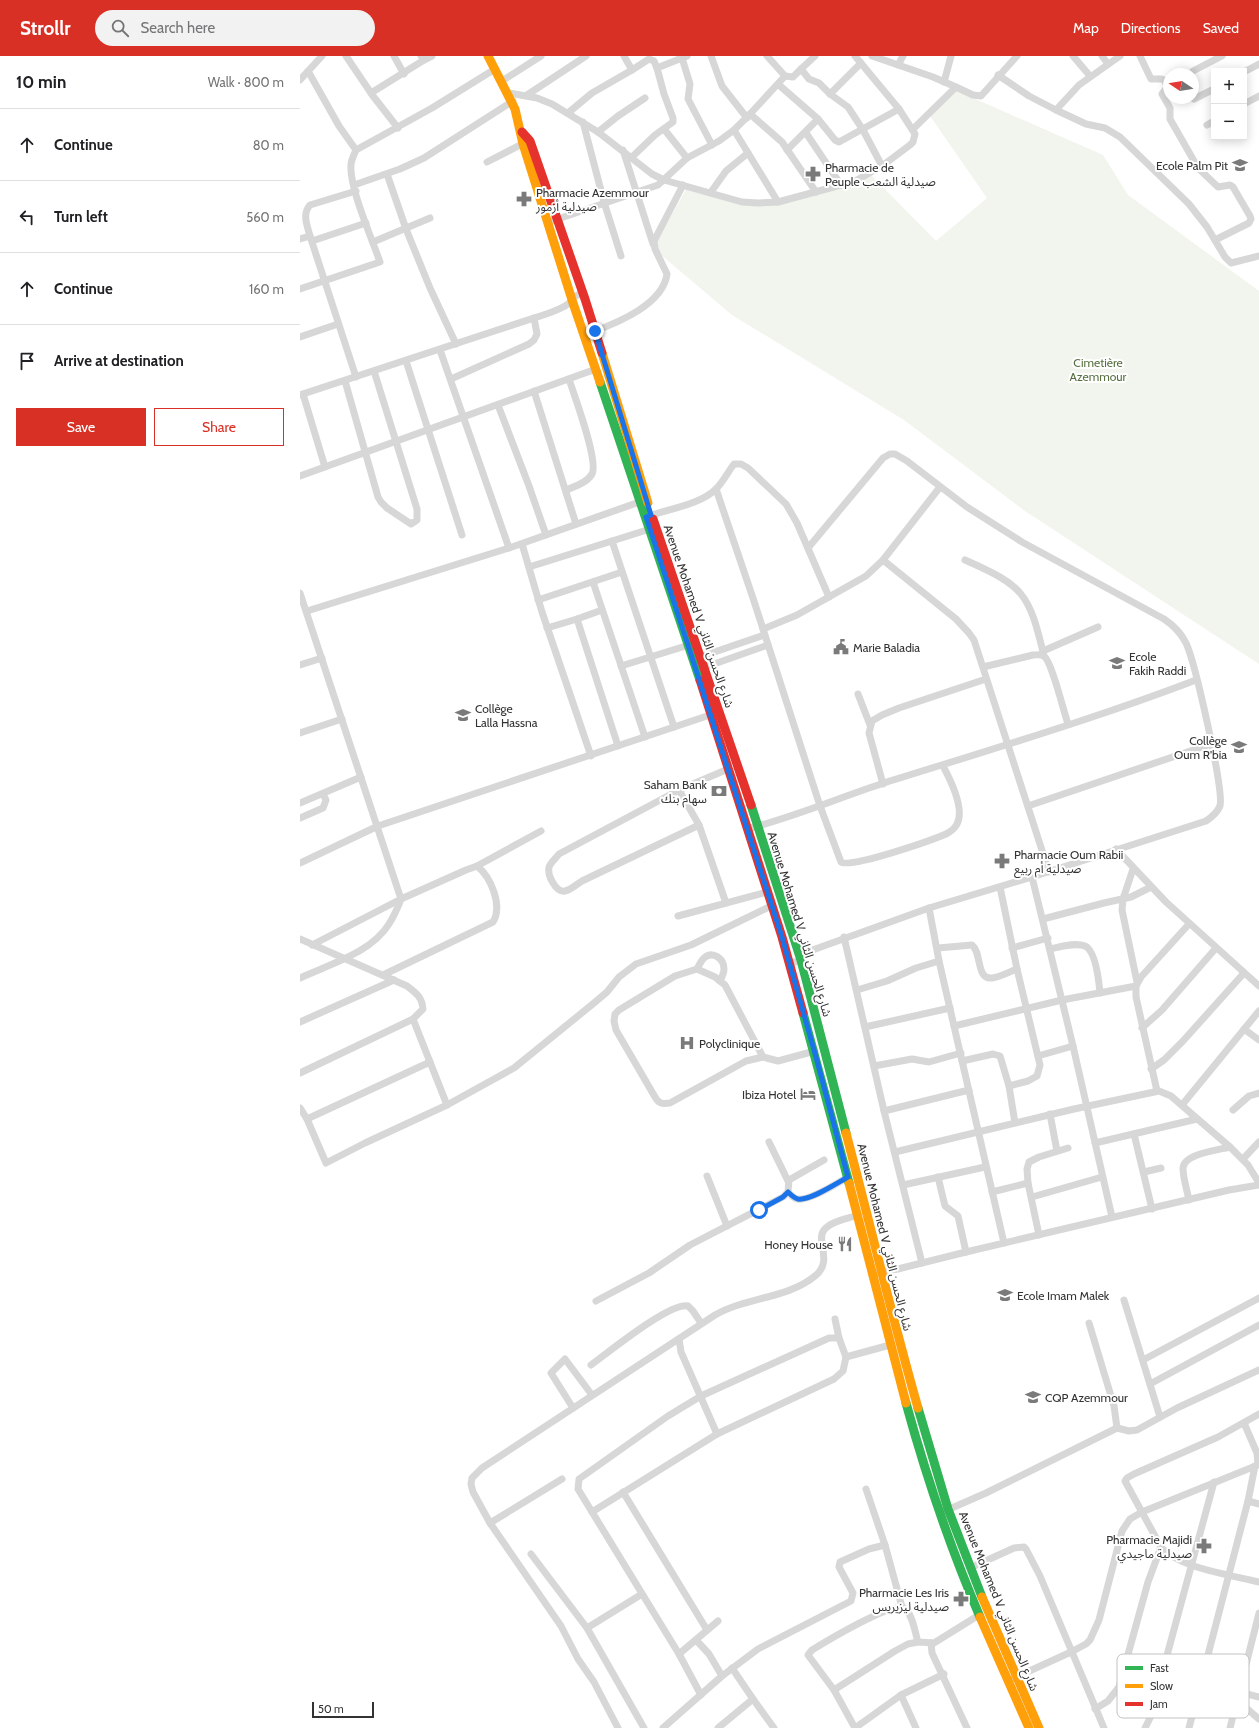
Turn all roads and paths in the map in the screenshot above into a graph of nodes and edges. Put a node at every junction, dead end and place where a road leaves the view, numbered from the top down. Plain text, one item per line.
1 (322, 56) edge
2 (346, 56) edge
3 (394, 56) edge
4 (432, 56) edge
5 (488, 56) edge
6 (541, 56) edge
7 (586, 56) edge
8 (624, 56) edge
9 (711, 56) edge
10 (768, 56) edge
11 (815, 56) edge
12 (855, 56) edge
13 (872, 56) edge
14 (903, 56) edge
15 (952, 56) edge
16 (1017, 56) edge
17 (1073, 56) edge
18 (1102, 56) edge
19 (1120, 56) edge
20 (1140, 56) edge
21 (1222, 56) edge
22 (685, 57) edge
23 (423, 58) edge
24 (861, 63) junction
25 (1108, 64) junction
26 (1259, 64) edge
27 (898, 65) junction
28 (657, 68) junction
29 (1199, 68) edge
30 (495, 69) junction
31 (801, 69) junction
32 (632, 70) junction
33 (1247, 70) edge
34 (308, 71) junction
35 (404, 74) junction
36 (998, 75) junction
37 (784, 76) junction
38 (1090, 76) junction
39 (300, 80) edge
40 (502, 81) junction
41 (944, 82) junction
42 (779, 84) junction
43 (956, 87) junction
44 (1211, 90) edge
45 (371, 93) junction
46 (830, 94) junction
47 (527, 96) junction
48 (1199, 96) edge
49 (1259, 96) edge
50 (511, 97) junction
51 (645, 98) dead end
52 (1247, 102) edge
53 (899, 109) junction
54 (1056, 110) junction
55 (568, 113) junction
56 (748, 116) junction
57 (818, 119) junction
58 (583, 122) junction
59 (398, 128) junction
60 (664, 129) junction
61 (913, 129) junction
62 (734, 130) junction
63 (863, 130) junction
64 (598, 132) junction
65 (806, 133) junction
66 (527, 142) junction
67 (712, 145) junction
68 (356, 150) junction
69 (623, 150) junction
70 (788, 150) junction
71 (748, 153) junction
72 (632, 157) junction
73 (687, 158) junction
74 (487, 162) dead end
75 (882, 166) junction
76 (387, 174) junction
77 (664, 180) junction
78 (683, 185) junction
79 (842, 185) junction
80 (355, 188) junction
81 (711, 192) junction
82 (816, 192) junction
83 (636, 193) junction
84 (604, 202) junction
85 (778, 202) junction
86 (430, 218) dead end
87 (553, 221) junction
88 (366, 224) junction
89 (406, 229) junction
90 (311, 238) junction
91 (300, 239) edge
92 (1215, 240) junction
93 (373, 242) junction
94 (653, 245) junction
95 (621, 256) dead end
96 (1259, 256) edge
97 (324, 281) junction
98 (300, 289) edge
99 (583, 294) junction
100 (572, 297) junction
101 (587, 305) junction
102 (567, 306) junction
103 (576, 310) junction
104 (534, 318) junction
105 (338, 324) junction
106 (595, 331) junction
107 (300, 337) edge
108 (456, 344) junction
109 (440, 350) junction
110 (406, 361) junction
111 (596, 369) junction
112 (374, 371) junction
113 (356, 377) junction
114 (450, 379) junction
115 (569, 379) junction
116 (345, 382) junction
117 (534, 391) junction
118 (302, 395) edge
119 (498, 405) junction
120 (463, 418) junction
121 (428, 431) junction
122 (395, 443) junction
123 (366, 453) junction
124 (325, 467) junction
125 (300, 476) edge
126 (940, 487) junction
127 (716, 489) junction
128 (566, 490) junction
129 (644, 500) junction
130 (649, 516) junction
131 (576, 524) junction
132 (650, 529) junction
133 (462, 534) dead end
134 (546, 535) junction
135 (612, 541) junction
136 (522, 544) junction
137 (509, 548) junction
138 (808, 548) junction
139 (883, 560) junction
140 (965, 560) dead end
141 (529, 567) junction
142 (622, 572) junction
143 (593, 582) junction
144 (300, 593) edge
145 (829, 597) junction
146 (538, 600) junction
147 (602, 610) junction
148 (307, 611) junction
149 (577, 619) junction
150 (1098, 627) dead end
151 (548, 628) junction
152 (764, 632) junction
153 (688, 645) junction
154 (768, 645) junction
155 (1044, 653) junction
156 (651, 657) junction
157 (322, 658) junction
158 (697, 658) junction
159 (300, 665) edge
160 (621, 666) junction
161 (983, 667) junction
162 (700, 669) junction
163 (986, 678) junction
164 (1196, 680) junction
165 (858, 694) dead end
166 (710, 715) junction
167 (342, 719) junction
168 (1068, 724) junction
169 (870, 725) junction
170 (674, 727) junction
171 (300, 733) edge
172 (645, 737) junction
173 (1211, 744) junction
174 (1008, 745) junction
175 (618, 746) junction
176 (591, 756) junction
177 (943, 766) junction
178 (728, 769) junction
179 (361, 777) junction
180 (883, 784) junction
181 (679, 790) junction
182 (323, 794) junction
183 (300, 803) edge
184 (820, 806) junction
185 (1028, 806) junction
186 (300, 818) edge
187 (699, 825) junction
188 (378, 826) junction
189 (758, 826) junction
190 (747, 829) junction
191 (541, 831) dead end
192 (1116, 849) junction
193 (300, 863) edge
194 (477, 866) junction
195 (1133, 869) junction
196 (1049, 872) junction
197 (1032, 877) junction
198 (1000, 887) junction
199 (1150, 887) junction
200 (767, 892) junction
201 (401, 899) junction
202 (1123, 899) junction
203 (726, 903) junction
204 (771, 906) junction
205 (929, 908) junction
206 (678, 916) dead end
207 (1043, 919) junction
208 (1189, 924) junction
209 (844, 937) junction
210 (1048, 938) junction
211 (300, 939) edge
212 (312, 945) junction
213 (938, 948) junction
214 (1012, 948) junction
215 (1050, 948) junction
216 (1216, 948) junction
217 (798, 950) junction
218 (807, 952) junction
219 (786, 953) junction
220 (343, 958) junction
221 (801, 960) junction
222 (939, 961) junction
223 (789, 964) junction
224 (697, 969) junction
225 (1017, 969) junction
226 (1244, 973) junction
227 (383, 975) junction
228 (300, 978) edge
229 (394, 980) junction
230 (720, 981) junction
231 (1136, 984) junction
232 (1259, 986) edge
233 (857, 990) junction
234 (1100, 993) junction
235 (1062, 1000) junction
236 (950, 1008) junction
237 (1026, 1008) junction
238 (1259, 1011) edge
239 (413, 1019) junction
240 (300, 1022) edge
241 (954, 1026) junction
242 (865, 1027) junction
243 (1142, 1028) junction
244 (1244, 1029) junction
245 (1259, 1040) edge
246 (1073, 1046) junction
247 (961, 1053) junction
248 (819, 1054) junction
249 (1038, 1056) junction
250 (763, 1057) junction
251 (962, 1061) junction
252 (430, 1062) junction
253 (874, 1066) junction
254 (1152, 1069) junction
255 (300, 1073) edge
256 (1009, 1086) junction
257 (969, 1090) junction
258 (1157, 1091) junction
259 (1259, 1093) edge
260 (447, 1105) junction
261 (1182, 1105) junction
262 (1086, 1106) junction
263 (300, 1108) edge
264 (1232, 1110) dead end
265 (884, 1111) junction
266 (1050, 1114) junction
267 (307, 1119) junction
268 (1197, 1119) junction
269 (1015, 1123) junction
270 (978, 1132) junction
271 (1134, 1134) junction
272 (768, 1142) dead end
273 (1259, 1142) edge
274 (1095, 1143) junction
275 (1230, 1147) junction
276 (1068, 1148) dead end
277 (1057, 1151) junction
278 (895, 1152) junction
279 (1243, 1159) junction
280 (824, 1160) dead end
281 (985, 1167) junction
282 (1161, 1168) dead end
283 (1144, 1172) junction
284 (707, 1176) dead end
285 (848, 1177) junction
286 (938, 1177) junction
287 (1102, 1177) junction
288 (788, 1181) junction
289 (1028, 1183) junction
290 (1259, 1184) edge
291 (903, 1185) junction
292 (788, 1192) junction
293 (992, 1192) junction
294 (1032, 1197) junction
295 (1189, 1200) junction
296 (1152, 1208) junction
297 (858, 1215) junction
298 (1112, 1217) junction
299 (727, 1226) junction
300 (1039, 1234) junction
301 (1004, 1243) junction
302 (966, 1252) junction
303 (922, 1263) junction
304 (883, 1272) junction
305 (872, 1274) junction
306 (596, 1300) dead end
307 (1124, 1300) dead end
308 (1258, 1302) edge
309 (835, 1319) dead end
310 (701, 1323) junction
311 (1089, 1323) dead end
312 (1259, 1325) edge
313 (679, 1338) junction
314 (839, 1338) junction
315 (890, 1345) junction
316 (846, 1357) junction
317 (1143, 1360) junction
318 (591, 1364) dead end
319 (1259, 1370) edge
320 (1150, 1384) junction
321 (592, 1395) junction
322 (701, 1396) junction
323 (573, 1408) junction
324 (1259, 1414) edge
325 (1160, 1417) junction
326 (1244, 1422) junction
327 (1117, 1428) junction
328 (717, 1434) junction
329 (1257, 1466) edge
330 (562, 1479) dead end
331 (1214, 1482) junction
332 (866, 1489) dead end
333 (623, 1492) junction
334 (1248, 1501) junction
335 (1259, 1504) edge
336 (948, 1510) junction
337 (592, 1512) junction
338 (1142, 1512) junction
339 (940, 1514) junction
340 (490, 1523) junction
341 (885, 1545) junction
342 (1161, 1547) junction
343 (531, 1554) dead end
344 (1190, 1565) junction
345 (970, 1568) junction
346 (1228, 1575) junction
347 (1259, 1582) edge
348 (642, 1594) junction
349 (902, 1607) junction
350 (1259, 1613) edge
351 (979, 1615) junction
352 (718, 1621) dead end
353 (587, 1628) junction
354 (707, 1630) junction
355 (696, 1640) junction
356 (918, 1642) junction
357 (931, 1643) junction
358 (1071, 1652) junction
359 (679, 1654) junction
360 (1128, 1654) edge
361 (1166, 1654) edge
362 (1208, 1654) edge
363 (1249, 1654) edge
364 (732, 1668) junction
365 (944, 1674) junction
366 (722, 1676) junction
367 (1017, 1677) junction
368 (1008, 1680) junction
369 (834, 1690) junction
370 (1117, 1690) edge
371 (1249, 1694) edge
372 (702, 1695) junction
373 (901, 1695) junction
374 (1259, 1697) edge
375 (753, 1699) junction
376 (1096, 1709) junction
377 (1249, 1710) edge
378 (1150, 1718) edge
379 (1192, 1718) edge
380 (1232, 1718) edge
381 (1259, 1719) edge
382 (672, 1720) junction
383 (618, 1728) edge
384 (644, 1728) edge
385 (663, 1728) edge
386 (676, 1728) edge
387 (718, 1728) edge
388 (774, 1728) edge
389 (855, 1728) edge
390 (916, 1728) edge
391 (967, 1728) edge
392 (1028, 1728) edge
393 (1039, 1728) edge
394 (1104, 1728) edge
395 (1145, 1728) edge
396 (1189, 1728) edge
397 (1230, 1728) edge

1 - 34 street
2 - 45 street
3 - 35 street
4 - 23 street
5 - 30 main road, Avenue Mohamed V شارع الحسن الثاني
6 - 40 street
7 - 47 street
8 - 32 street
9 - 56 street
10 - 37 street
11 - 31 street
12 - 24 street
13 - 27 street
14 - 27 street
15 - 41 street
16 - 36 street
17 - 38 street
18 - 25 street
19 - 25 street
20 - 92 street
21 - 29 street
22 - 28 street
22 - 67 street
23 - 35 street
24 - 46 street
24 - 53 street
25 - 38 street
26 - 33 street
27 - 41 street
28 - 32 street
28 - 60 street
30 - 40 main road, Avenue Mohamed V شارع الحسن الثاني
30 - 59 street
31 - 37 street
31 - 46 street
32 - 55 street
34 - 39 street
34 - 68 street
35 - 45 street
36 - 43 street
36 - 54 street
37 - 42 street
38 - 54 street
40 - 50 main road, Avenue Mohamed V شارع الحسن الثاني
41 - 43 street
42 - 56 street
42 - 57 street
43 - 61 street
44 - 48 street
45 - 59 street
46 - 63 street
47 - 50 street
47 - 55 street
49 - 52 street
50 - 66 main road, Avenue Mohamed V شارع الحسن الثاني
50 - 76 street
51 - 64 street
53 - 61 street
53 - 63 street
54 - 92 street
55 - 58 street
56 - 62 street
56 - 70 street
57 - 63 street
57 - 65 street
58 - 64 street
58 - 84 street
59 - 68 street
60 - 72 street
60 - 73 street
61 - 75 street
62 - 67 street
62 - 71 street
63 - 75 street
64 - 69 street
65 - 70 street
65 - 79 street
66 - 74 street
66 - 87 main road, Avenue Mohamed V شارع الحسن الثاني
67 - 73 street
68 - 80 street
69 - 72 street
69 - 83 street
70 - 82 street
71 - 81 street
71 - 85 street
72 - 77 street
73 - 77 street
75 - 79 street
76 - 80 street
76 - 89 street
77 - 78 street
77 - 83 street
78 - 81 street
78 - 94 street
79 - 82 street
80 - 88 street
80 - 90 street
81 - 85 street
82 - 85 street
83 - 84 street
83 - 94 street
84 - 87 street
84 - 95 street
86 - 89 street
87 - 99 main road, Avenue Mohamed V شارع الحسن الثاني
87 - 100 main road, Avenue Mohamed V شارع الحسن الثاني
88 - 90 street
88 - 93 street
89 - 93 street
89 - 108 street
90 - 91 street
90 - 97 street
92 - 96 street
93 - 97 street
94 - 106 street
97 - 98 street
97 - 105 street
99 - 100 street
99 - 101 main road, Avenue Mohamed V شارع الحسن الثاني
100 - 102 street
100 - 103 main road, Avenue Mohamed V شارع الحسن الثاني
101 - 103 street
101 - 106 main road, Avenue Mohamed V شارع الحسن الثاني
102 - 103 street
102 - 104 street
103 - 111 main road, Avenue Mohamed V شارع الحسن الثاني
104 - 108 street
104 - 114 street
105 - 107 street
105 - 113 street
106 - 129 main road, Avenue Mohamed V شارع الحسن الثاني
108 - 109 street
109 - 110 street
109 - 114 street
110 - 112 street
110 - 121 street
111 - 115 street
111 - 129 main road, Avenue Mohamed V شارع الحسن الثاني
112 - 113 street
112 - 122 street
113 - 116 street
114 - 120 street
115 - 117 street
115 - 128 street
116 - 118 street
116 - 123 street
117 - 119 street
117 - 128 street
118 - 124 street
119 - 120 street
119 - 134 street
120 - 121 street
120 - 137 street
121 - 122 street
121 - 133 street
122 - 123 street
122 - 123 street
123 - 124 street
124 - 125 street
126 - 138 street
126 - 139 street
126 - 164 street
127 - 130 street
127 - 138 street
127 - 152 street
128 - 131 street
129 - 130 main road, Avenue Mohamed V شارع الحسن الثاني
129 - 131 street
130 - 132 main road, Avenue Mohamed V شارع الحسن الثاني
130 - 158 main road, Avenue Mohamed V شارع الحسن الثاني
131 - 134 street
132 - 135 street
132 - 153 main road, Avenue Mohamed V شارع الحسن الثاني
134 - 136 street
135 - 141 street
135 - 142 street
136 - 137 street
136 - 141 street
137 - 148 street
138 - 145 street
139 - 145 street
139 - 161 street
140 - 155 street
141 - 146 street
142 - 143 street
142 - 156 street
143 - 146 street
143 - 147 street
144 - 148 street
145 - 152 street
146 - 151 street
147 - 149 street
147 - 160 street
148 - 157 street
149 - 151 street
149 - 175 street
150 - 155 street
151 - 176 street
152 - 154 street
152 - 158 street
153 - 156 street
153 - 158 main road, Avenue Mohamed V شارع الحسن الثاني
154 - 162 street
154 - 184 street
155 - 161 street
155 - 168 street
156 - 160 street
156 - 170 street
157 - 159 street
157 - 167 street
158 - 162 main road, Avenue Mohamed V شارع الحسن الثاني
160 - 172 street
161 - 163 street
162 - 166 main road, Avenue Mohamed V شارع الحسن الثاني
162 - 189 main road, Avenue Mohamed V شارع الحسن الثاني
163 - 169 street
163 - 174 street
164 - 168 street
164 - 173 street
165 - 169 street
166 - 170 street
166 - 178 main road, Avenue Mohamed V شارع الحسن الثاني
167 - 171 street
167 - 179 street
168 - 174 street
169 - 180 street
170 - 172 street
172 - 175 street
173 - 185 street
173 - 192 street
174 - 177 street
174 - 185 street
175 - 176 street
176 - 188 street
177 - 180 street
177 - 184 street
178 - 181 street
178 - 190 main road, Avenue Mohamed V شارع الحسن الثاني
179 - 182 street
179 - 188 street
180 - 184 street
181 - 187 street
181 - 187 street
182 - 183 street
182 - 186 street
184 - 189 street
185 - 196 street
187 - 203 street
188 - 193 street
188 - 201 street
189 - 190 street
189 - 217 main road, Avenue Mohamed V شارع الحسن الثاني
190 - 200 main road, Avenue Mohamed V شارع الحسن الثاني
191 - 194 street
192 - 195 street
192 - 196 street
194 - 201 street
194 - 227 street
195 - 199 street
195 - 202 street
196 - 197 street
197 - 198 street
197 - 207 street
198 - 205 street
198 - 214 street
199 - 202 street
199 - 208 street
200 - 203 street
200 - 204 main road, Avenue Mohamed V شارع الحسن الثاني
201 - 212 street
201 - 220 street
202 - 207 street
202 - 231 street
203 - 206 street
204 - 219 main road, Avenue Mohamed V شارع الحسن الثاني
204 - 260 street
205 - 209 street
205 - 213 street
207 - 210 street
208 - 216 street
208 - 231 street
209 - 218 street
209 - 233 street
210 - 214 street
210 - 215 street
211 - 212 street
212 - 220 street
213 - 222 street
213 - 225 street
214 - 225 street
215 - 234 street
215 - 235 street
216 - 226 street
216 - 243 street
217 - 218 street
217 - 219 street
217 - 221 main road, Avenue Mohamed V شارع الحسن الثاني
218 - 221 street
219 - 223 main road, Avenue Mohamed V شارع الحسن الثاني
220 - 227 street
220 - 228 street
221 - 223 street
221 - 248 main road, Avenue Mohamed V شارع الحسن الثاني
222 - 233 street
222 - 236 street
223 - 248 main road, Avenue Mohamed V شارع الحسن الثاني
224 - 230 street
224 - 230 street
224 - 250 street
225 - 237 street
226 - 232 street
226 - 254 street
227 - 229 street
229 - 239 street
229 - 240 street
230 - 250 street
231 - 234 street
231 - 243 street
233 - 242 street
234 - 235 street
235 - 237 street
235 - 246 street
236 - 241 street
236 - 242 street
237 - 241 street
237 - 249 street
238 - 244 street
239 - 252 street
239 - 255 street
241 - 247 street
242 - 253 street
243 - 254 street
244 - 245 street
244 - 261 street
246 - 249 street
246 - 262 street
247 - 251 street
247 - 253 street
248 - 250 street
248 - 285 main road, Avenue Mohamed V شارع الحسن الثاني
248 - 304 main road, Avenue Mohamed V شارع الحسن الثاني
249 - 256 street
251 - 256 street
251 - 257 street
252 - 260 street
252 - 267 street
253 - 265 street
254 - 258 street
256 - 269 street
257 - 265 street
257 - 270 street
258 - 261 street
258 - 262 street
259 - 264 street
260 - 267 street
261 - 268 street
262 - 266 street
262 - 274 street
263 - 267 street
265 - 278 street
266 - 269 street
266 - 277 street
268 - 271 street
268 - 275 street
269 - 270 street
270 - 278 street
270 - 281 street
271 - 274 street
271 - 283 street
272 - 288 street
273 - 279 street
274 - 287 street
275 - 279 street
275 - 295 street
276 - 277 street
277 - 289 street
278 - 291 street
279 - 290 street
280 - 288 street
281 - 286 street
281 - 293 street
282 - 283 street
283 - 296 street
284 - 299 street
285 - 292 street
285 - 297 main road, Avenue Mohamed V شارع الحسن الثاني
286 - 291 street
286 - 302 street
287 - 294 street
287 - 298 street
288 - 292 street
289 - 293 street
289 - 294 street
290 - 295 street
291 - 303 street
292 - 299 street
293 - 301 street
294 - 300 street
295 - 296 street
296 - 298 street
297 - 305 main road, Avenue Mohamed V شارع الحسن الثاني
297 - 310 street
298 - 300 street
299 - 306 street
300 - 301 street
301 - 302 street
302 - 303 street
303 - 304 street
304 - 305 street
304 - 336 main road, Avenue Mohamed V شارع الحسن الثاني
305 - 315 main road, Avenue Mohamed V شارع الحسن الثاني
307 - 317 street
308 - 317 street
309 - 314 street
310 - 313 street
310 - 318 street
311 - 327 street
312 - 320 street
313 - 321 street
313 - 322 street
314 - 316 street
314 - 322 street
315 - 316 street
315 - 339 main road, Avenue Mohamed V شارع الحسن الثاني
316 - 328 street
317 - 320 street
319 - 325 street
320 - 325 street
321 - 323 street
321 - 323 street
322 - 328 street
322 - 337 street
323 - 340 street
324 - 326 street
325 - 327 street
326 - 329 street
326 - 338 street
327 - 336 street
328 - 333 street
329 - 331 street
329 - 334 street
330 - 340 street
331 - 338 street
331 - 344 street
332 - 341 street
333 - 337 street
333 - 354 street
334 - 335 street
334 - 346 street
336 - 339 street
336 - 345 main road, Avenue Mohamed V شارع الحسن الثاني
337 - 348 street
338 - 342 street
338 - 358 street
339 - 351 main road, Avenue Mohamed V شارع الحسن الثاني
340 - 383 street
341 - 349 street
341 - 364 street
342 - 344 street
342 - 360 street
343 - 353 street
344 - 346 street
344 - 361 street
345 - 358 street
345 - 367 main road, Avenue Mohamed V شارع الحسن الثاني
346 - 347 street
346 - 362 street
348 - 353 street
348 - 359 street
349 - 356 street
349 - 369 street
350 - 363 street
351 - 357 street
351 - 368 main road, Avenue Mohamed V شارع الحسن الثاني
352 - 354 street
353 - 384 street
354 - 355 street
355 - 359 street
355 - 366 street
356 - 357 street
356 - 369 street
357 - 365 street
358 - 367 street
358 - 376 street
359 - 372 street
364 - 366 street
364 - 375 street
365 - 373 street
365 - 391 street
366 - 372 street
367 - 368 street
367 - 393 main road, Avenue Mohamed V شارع الحسن الثاني
368 - 392 main road, Avenue Mohamed V شارع الحسن الثاني
369 - 389 street
370 - 376 street
371 - 374 street
372 - 382 street
373 - 389 street
373 - 390 street
375 - 387 street
375 - 388 street
376 - 394 street
377 - 381 street
378 - 395 street
379 - 396 street
380 - 397 street
382 - 385 street
382 - 386 street

